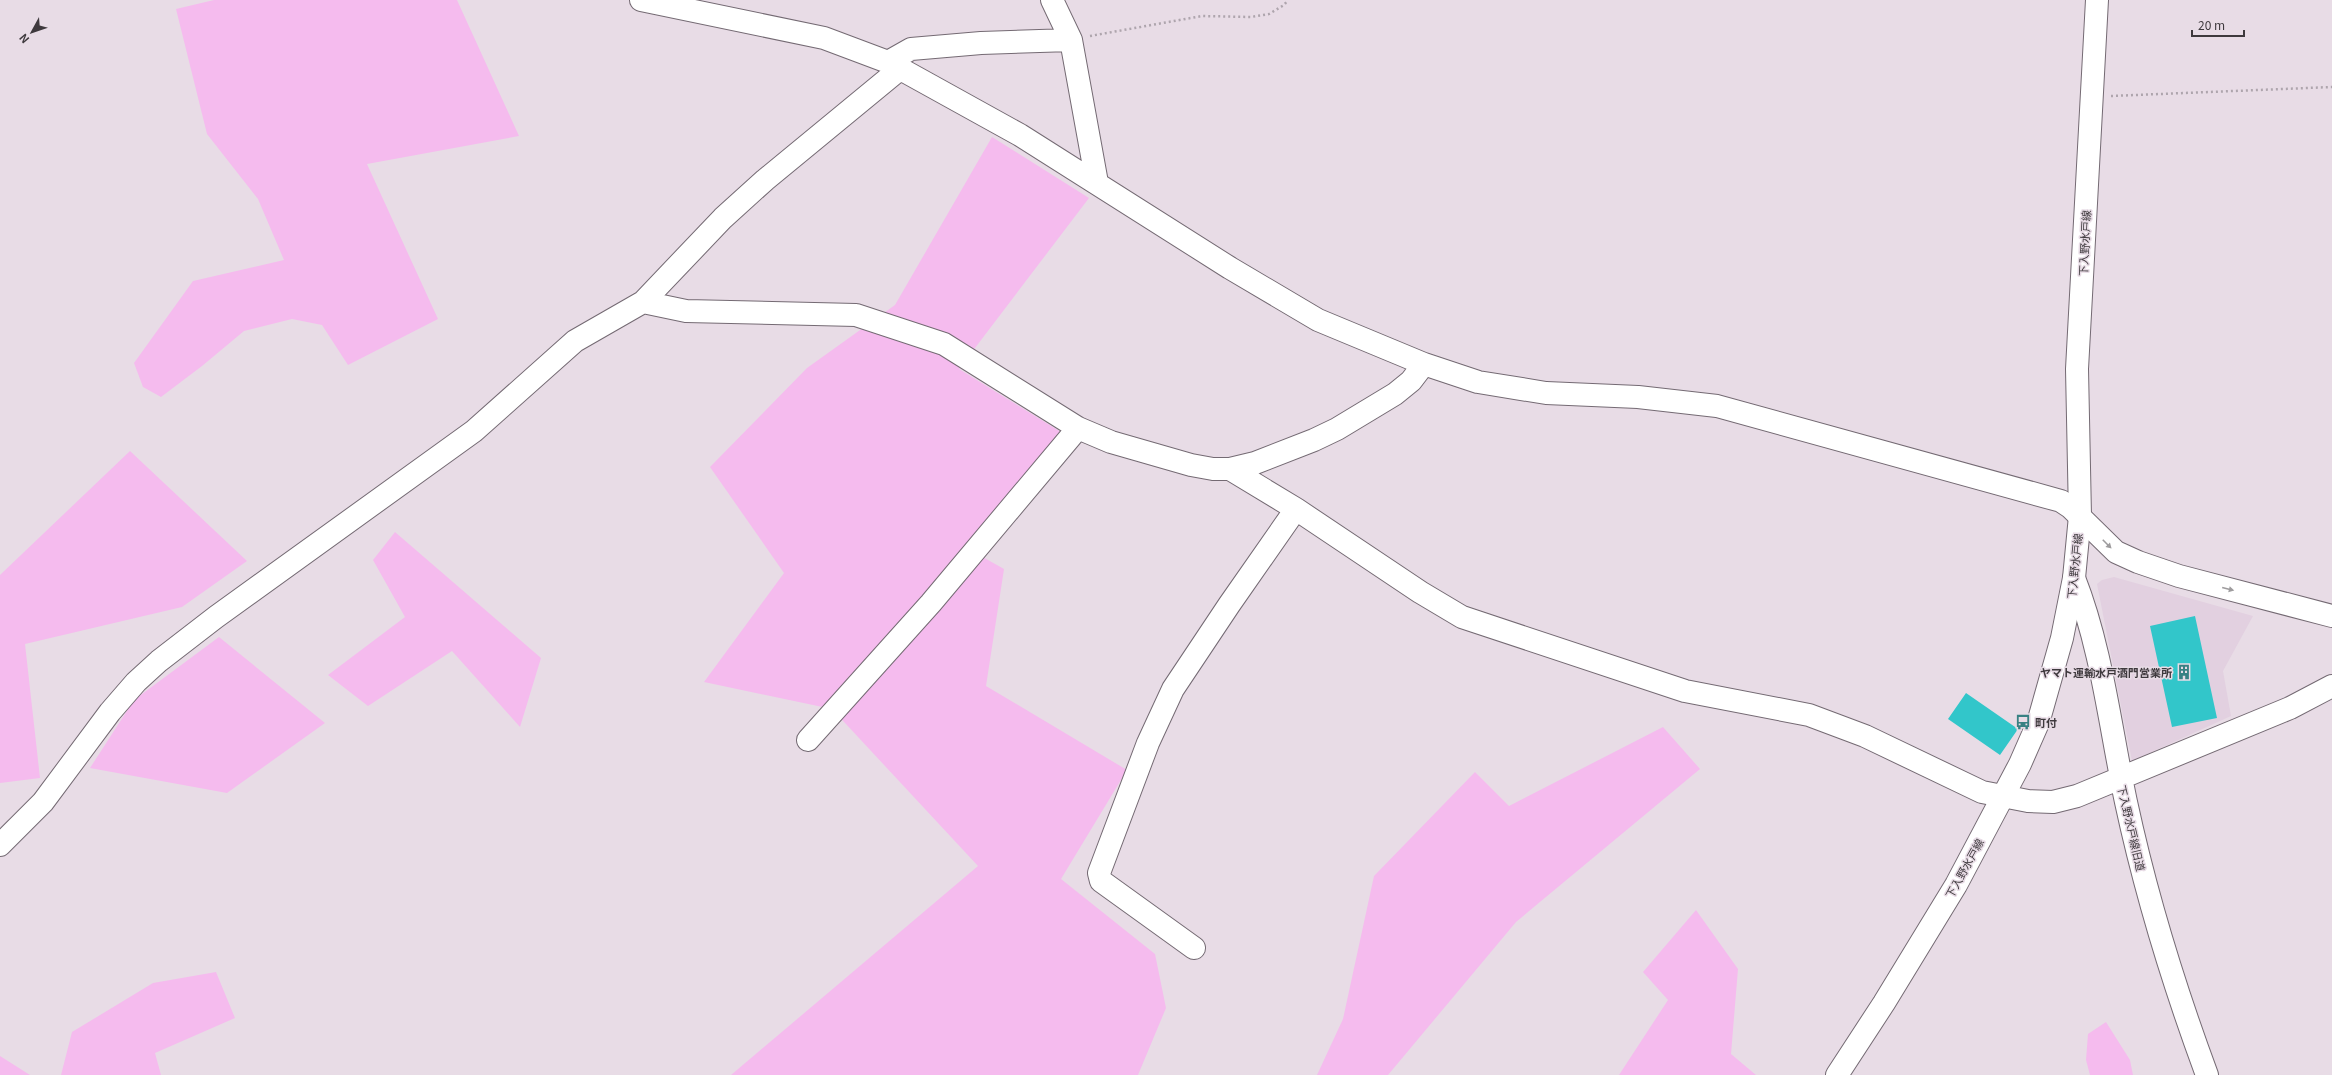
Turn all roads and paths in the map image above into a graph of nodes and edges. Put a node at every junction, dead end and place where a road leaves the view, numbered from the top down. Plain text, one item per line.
1 (641, 0) edge
2 (1052, 0) edge
3 (1288, 0) edge
4 (2097, 0) edge
5 (1071, 40) junction
6 (895, 65) junction
7 (2332, 87) edge
8 (2093, 97) junction
9 (1097, 184) junction
10 (643, 302) junction
11 (1424, 364) junction
12 (1078, 428) junction
13 (1230, 469) junction
14 (1296, 509) junction
15 (2080, 516) junction
16 (2074, 578) junction
17 (2332, 616) edge
18 (2332, 686) edge
19 (808, 740) dead end
20 (2121, 777) junction
21 (2002, 796) junction
22 (0, 845) edge
23 (1194, 948) dead end
24 (1837, 1075) edge
25 (2207, 1075) edge

1 - 6 street
2 - 5 street
3 - 5 path
4 - 8 street, 下入野水戸線
5 - 6 street
5 - 9 street
6 - 9 street
6 - 10 street
7 - 8 path
8 - 15 street, 下入野水戸線
9 - 11 street
10 - 12 street
10 - 22 street
11 - 13 street
11 - 15 street
12 - 13 street
12 - 19 street
13 - 14 street
14 - 21 street
14 - 23 street
15 - 16 street, 下入野水戸線
15 -> 17 street
16 - 20 street, 下入野水戸線旧道
16 - 21 street, 下入野水戸線
18 - 20 street
20 - 21 street
20 - 25 street, 下入野水戸線旧道
21 - 24 street, 下入野水戸線

